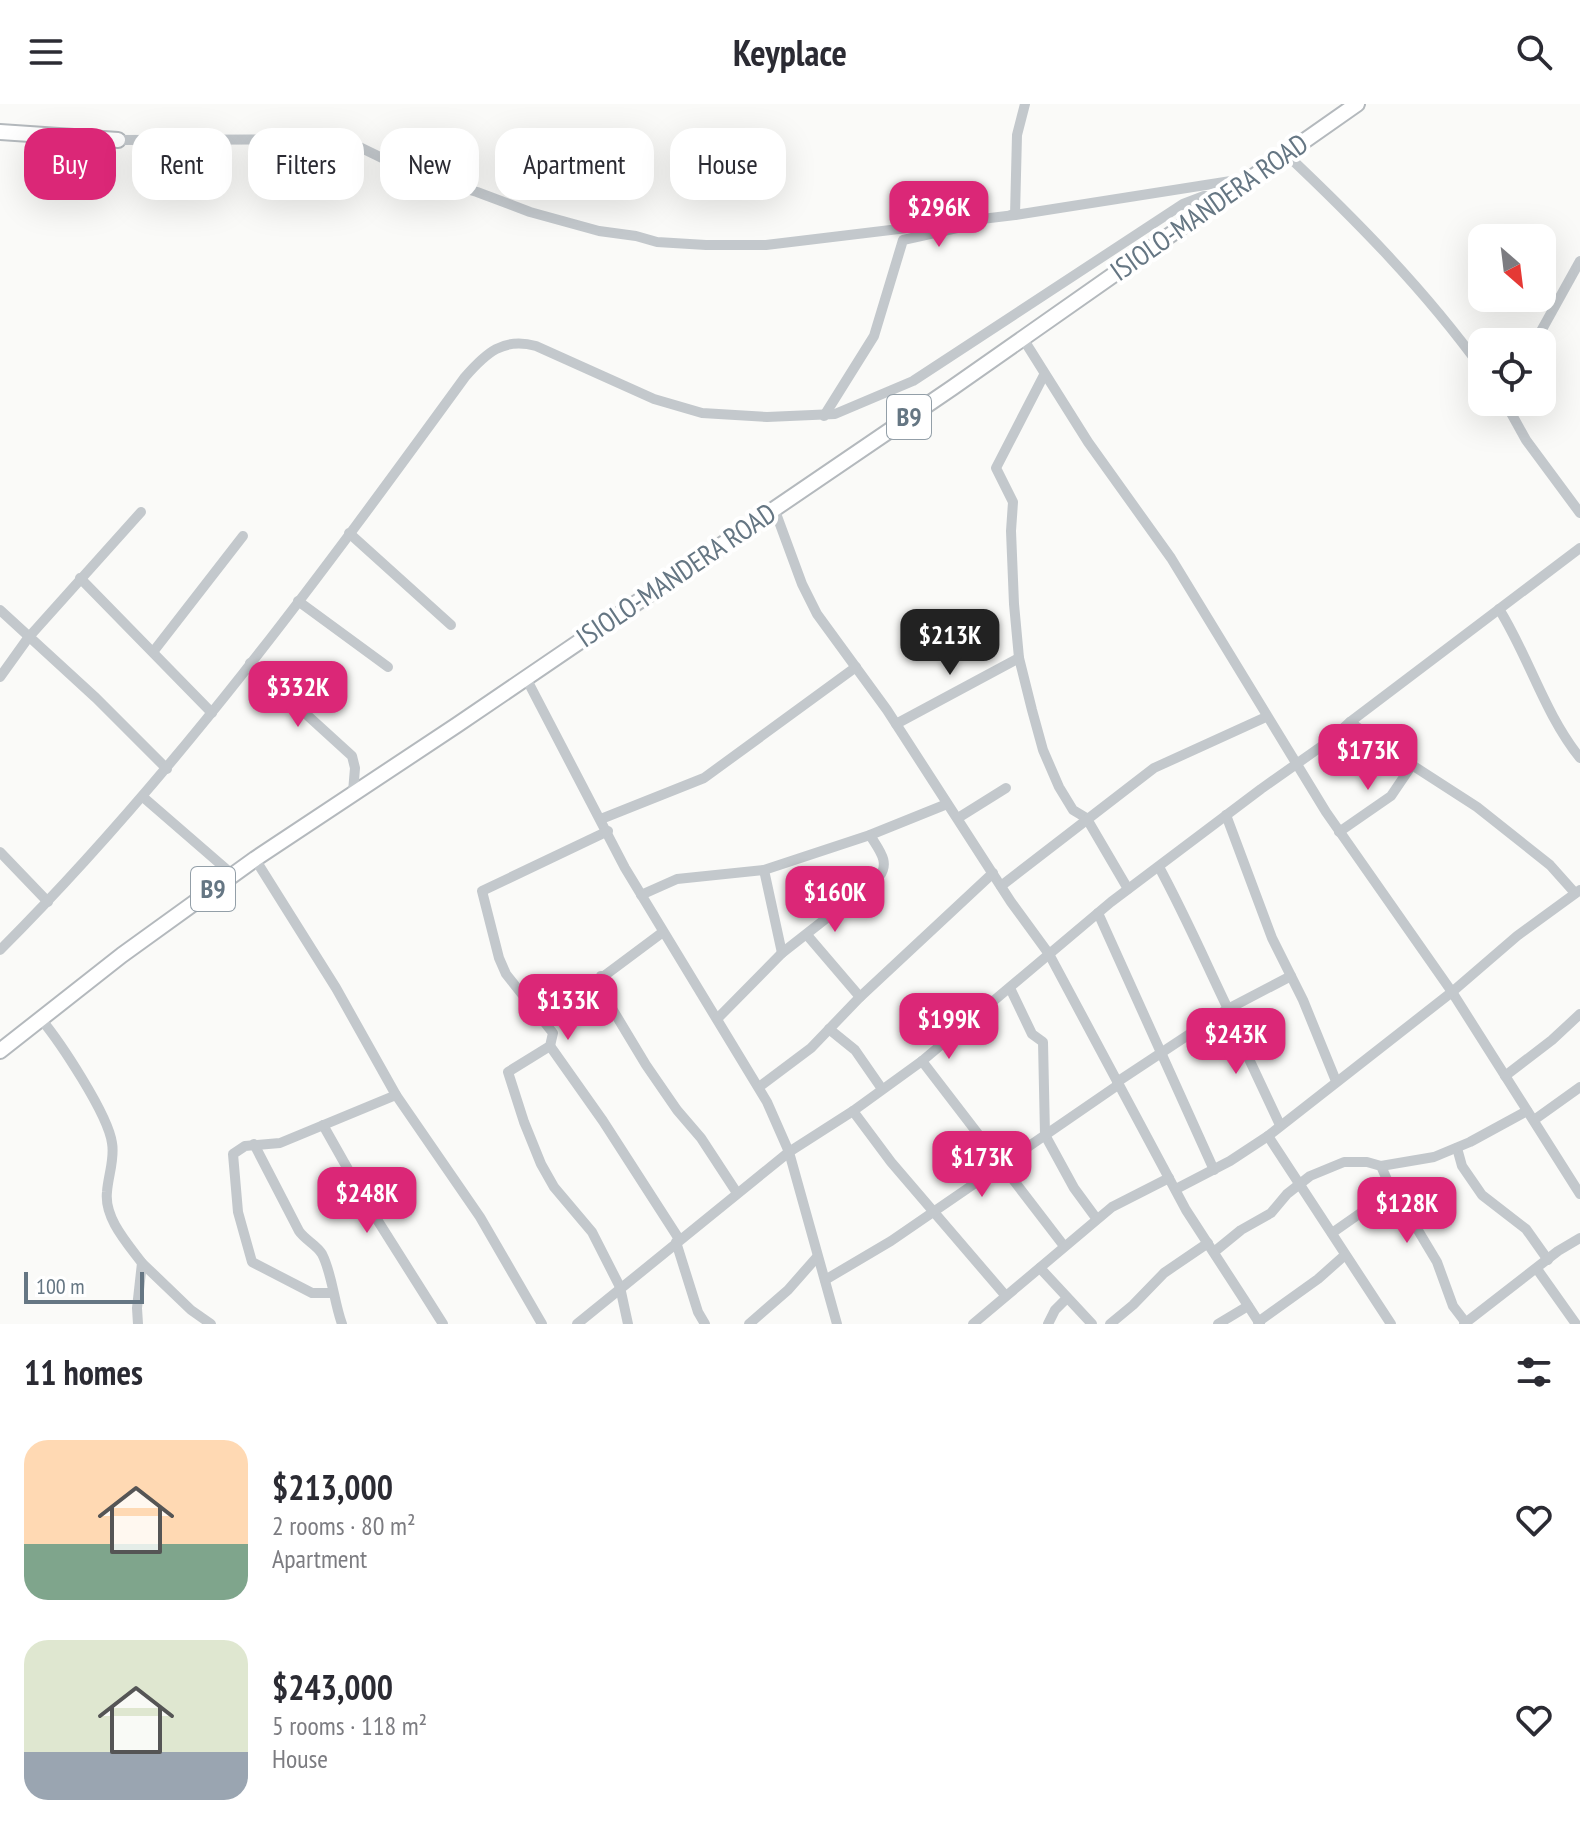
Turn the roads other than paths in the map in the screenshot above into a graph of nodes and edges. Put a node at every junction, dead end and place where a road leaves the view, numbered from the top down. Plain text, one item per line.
1 (1025, 104) edge
2 (1357, 104) edge
3 (0, 132) edge
4 (118, 140) joint
5 (1285, 153) junction
6 (1252, 177) junction
7 (1225, 196) junction
8 (1015, 215) junction
9 (1580, 261) edge
10 (1543, 328) edge
11 (1022, 337) junction
12 (1468, 350) edge
13 (1044, 375) junction
14 (824, 416) junction
15 (1513, 416) edge
16 (774, 508) junction
17 (141, 512) dead end
18 (1580, 513) edge
19 (349, 533) junction
20 (243, 536) dead end
21 (1580, 548) edge
22 (80, 578) junction
23 (298, 601) junction
24 (1499, 609) junction
25 (0, 610) edge
26 (451, 625) dead end
27 (28, 638) junction
28 (153, 652) junction
29 (1019, 658) junction
30 (250, 663) junction
31 (388, 667) dead end
32 (856, 667) junction
33 (0, 677) edge
34 (526, 678) junction
35 (212, 713) junction
36 (1266, 717) junction
37 (1350, 722) junction
38 (896, 724) junction
39 (1580, 758) edge
40 (1295, 764) junction
41 (1412, 765) junction
42 (167, 769) junction
43 (1006, 788) dead end
44 (353, 792) junction
45 (143, 797) junction
46 (947, 804) junction
47 (1226, 815) junction
48 (958, 818) junction
49 (601, 819) junction
50 (1088, 819) junction
51 (608, 831) junction
52 (1339, 832) junction
53 (870, 835) junction
54 (0, 852) edge
55 (255, 859) junction
56 (1159, 867) junction
57 (764, 870) junction
58 (993, 873) junction
59 (233, 875) junction
60 (1001, 886) junction
61 (1128, 889) junction
62 (1578, 892) edge
63 (641, 895) junction
64 (48, 902) junction
65 (1098, 913) junction
66 (663, 932) junction
67 (807, 935) junction
68 (0, 950) edge
69 (782, 953) junction
70 (1049, 954) junction
71 (1291, 976) junction
72 (1010, 988) junction
73 (1452, 992) junction
74 (860, 997) junction
75 (1227, 1009) junction
76 (1580, 1014) edge
77 (718, 1018) junction
78 (41, 1019) junction
79 (829, 1029) junction
80 (550, 1046) junction
81 (1162, 1050) junction
82 (0, 1051) edge
83 (922, 1061) junction
84 (1505, 1076) junction
85 (1336, 1081) junction
86 (1118, 1084) junction
87 (759, 1087) junction
88 (1580, 1087) edge
89 (882, 1089) junction
90 (396, 1095) junction
91 (853, 1111) junction
92 (1530, 1116) junction
93 (323, 1125) junction
94 (1280, 1125) junction
95 (1045, 1135) junction
96 (1268, 1136) junction
97 (254, 1144) junction
98 (1457, 1148) junction
99 (789, 1152) junction
100 (1001, 1166) junction
101 (1381, 1166) junction
102 (1580, 1166) edge
103 (1214, 1170) junction
104 (1568, 1175) junction
105 (1169, 1178) junction
106 (1299, 1183) junction
107 (1176, 1189) junction
108 (1392, 1191) junction
109 (737, 1193) junction
110 (1580, 1194) edge
111 (933, 1212) junction
112 (1096, 1218) junction
113 (1332, 1233) junction
114 (1580, 1238) edge
115 (678, 1241) junction
116 (1064, 1246) junction
117 (1211, 1248) junction
118 (1345, 1255) junction
119 (817, 1257) junction
120 (1548, 1260) junction
121 (142, 1263) junction
122 (1040, 1268) junction
123 (1537, 1269) junction
124 (825, 1280) junction
125 (620, 1287) junction
126 (332, 1293) junction
127 (1005, 1295) junction
128 (1067, 1298) junction
129 (1248, 1306) junction
130 (1470, 1322) edge
131 (1259, 1323) edge
132 (138, 1324) edge
133 (211, 1324) edge
134 (342, 1324) edge
135 (443, 1324) edge
136 (542, 1324) edge
137 (577, 1324) edge
138 (628, 1324) edge
139 (705, 1324) edge
140 (749, 1324) edge
141 (837, 1324) edge
142 (973, 1324) edge
143 (1048, 1324) edge
144 (1092, 1324) edge
145 (1110, 1324) edge
146 (1218, 1324) edge
147 (1391, 1324) edge
148 (1576, 1324) edge

1 - 8 street
2 - 5 highway, ISIOLO-MANDERA ROAD / B9
3 - 4 highway
4 - 8 street
5 - 6 highway, ISIOLO-MANDERA ROAD / B9
5 - 12 street
6 - 7 highway, ISIOLO-MANDERA ROAD / B9
6 - 8 street
7 - 11 highway, ISIOLO-MANDERA ROAD / B9
7 - 14 street
8 - 14 street
9 - 10 street
11 - 13 street
11 - 16 highway, ISIOLO-MANDERA ROAD / B9
13 - 29 street
13 - 36 street
14 - 19 street
15 - 18 street
16 - 32 street
16 - 34 highway, ISIOLO-MANDERA ROAD / B9
17 - 22 street
19 - 23 street
19 - 26 street
20 - 28 street
21 - 24 street
22 - 27 street
22 - 28 street
23 - 30 street
23 - 31 street
24 - 37 street
24 - 39 street
25 - 27 street
27 - 33 street
27 - 42 street
28 - 35 street
29 - 38 street
29 - 50 street
30 - 35 street
30 - 44 street
32 - 38 street
32 - 49 street
34 - 44 highway, ISIOLO-MANDERA ROAD / B9
34 - 49 street
35 - 42 street
36 - 40 street
36 - 50 street
37 - 40 street
37 - 41 street
38 - 46 street
40 - 47 street
40 - 52 street
41 - 52 street
41 - 62 street
42 - 45 street
43 - 48 street
44 - 55 highway, ISIOLO-MANDERA ROAD / B9
45 - 59 street
45 - 64 street
46 - 48 street
46 - 53 street
47 - 56 street
47 - 71 street
48 - 58 street
49 - 51 street
50 - 60 street
50 - 61 street
51 - 63 street
51 - 80 street
52 - 73 street
53 - 57 street
53 - 67 street
54 - 64 street
55 - 59 highway, ISIOLO-MANDERA ROAD / B9
55 - 90 street
56 - 61 street
56 - 75 street
57 - 63 street
57 - 69 street
58 - 60 street
58 - 74 street
59 - 78 highway, ISIOLO-MANDERA ROAD / B9
60 - 70 street
61 - 65 street
62 - 73 street
63 - 66 street
64 - 68 street
65 - 70 street
65 - 81 street
66 - 77 street
66 - 109 street
67 - 69 street
67 - 74 street
69 - 77 street
70 - 72 street
70 - 86 street
71 - 75 street
71 - 85 street
72 - 83 street
72 - 95 street
73 - 84 street
73 - 85 street
74 - 79 street
75 - 81 street
75 - 94 street
76 - 84 street
77 - 87 street
78 - 82 highway, ISIOLO-MANDERA ROAD / B9
78 - 121 street
79 - 87 street
79 - 89 street
80 - 115 street
80 - 125 street
81 - 86 street
81 - 103 street
83 - 89 street
83 - 100 street
84 - 92 street
85 - 94 street
86 - 95 street
86 - 105 street
87 - 99 street
88 - 92 street
89 - 91 street
90 - 93 street
90 - 136 street
91 - 99 street
91 - 111 street
92 - 98 street
92 - 104 street
93 - 97 street
93 - 135 street
94 - 96 street
95 - 100 street
95 - 112 street
96 - 103 street
96 - 106 street
97 - 126 street
97 - 126 street
98 - 101 street
98 - 120 street
99 - 109 street
99 - 119 street
100 - 111 street
100 - 116 street
101 - 106 street
101 - 108 street
102 - 104 street
103 - 107 street
104 - 110 street
105 - 107 street
105 - 112 street
106 - 113 street
106 - 117 street
107 - 117 street
108 - 113 street
108 - 130 street
109 - 115 street
111 - 124 street
111 - 127 street
112 - 116 street
113 - 118 street
114 - 120 street
115 - 125 street
115 - 139 street
116 - 122 street
117 - 129 street
117 - 145 street
118 - 131 street
118 - 147 street
119 - 124 street
119 - 140 street
120 - 123 street
121 - 132 street
121 - 133 street
122 - 127 street
122 - 128 street
123 - 130 street
123 - 148 street
124 - 141 street
125 - 137 street
125 - 138 street
126 - 134 street
127 - 142 street
128 - 143 street
128 - 144 street
129 - 131 street
129 - 146 street

